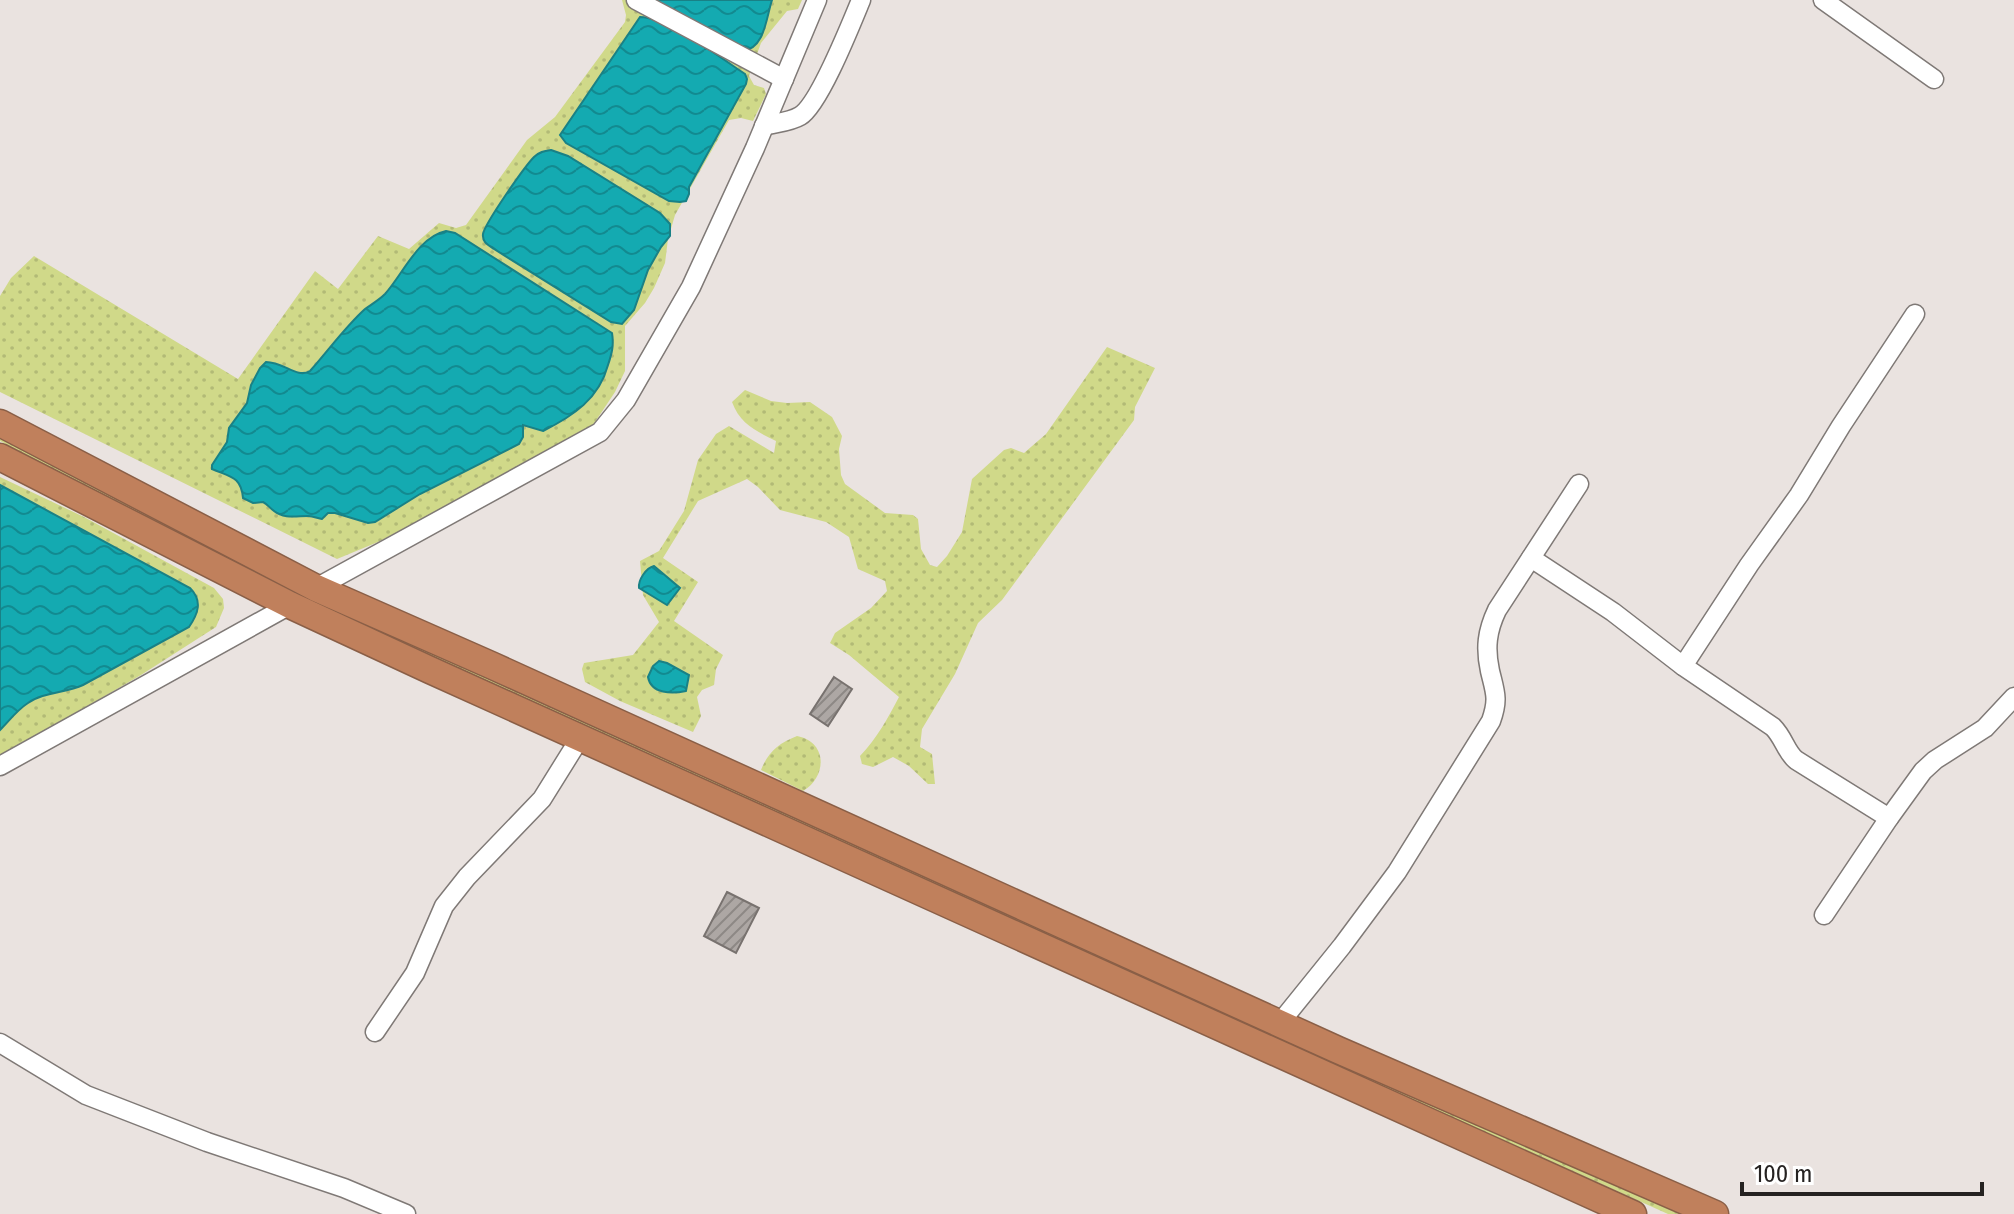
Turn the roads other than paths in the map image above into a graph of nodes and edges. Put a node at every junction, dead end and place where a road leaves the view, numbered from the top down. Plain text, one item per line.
1 (636, 0) edge
2 (817, 0) edge
3 (861, 0) edge
4 (1823, 0) edge
5 (784, 79) junction
6 (1934, 79) dead end
7 (764, 126) junction
8 (1915, 314) dead end
9 (0, 423) edge
10 (0, 457) edge
11 (1579, 484) dead end
12 (1531, 558) junction
13 (316, 588) junction
14 (290, 605) junction
15 (1683, 666) junction
16 (2014, 697) edge
17 (580, 738) junction
18 (0, 766) edge
19 (1889, 818) junction
20 (1824, 915) dead end
21 (1279, 1024) junction
22 (375, 1032) dead end
23 (0, 1043) edge
24 (406, 1214) edge
25 (1633, 1214) edge
26 (1715, 1214) edge

1 - 5 street
2 - 5 street
3 - 7 street
4 - 6 street
5 - 7 street
7 - 13 street
8 - 15 street
9 - 13 highway
10 - 14 highway
11 - 12 street
12 - 15 street
12 - 21 street
13 - 21 highway
14 - 17 highway
14 - 18 street
15 - 19 street
16 - 19 street
17 - 22 street
17 - 25 highway
19 - 20 street
21 - 26 highway
23 - 24 street

